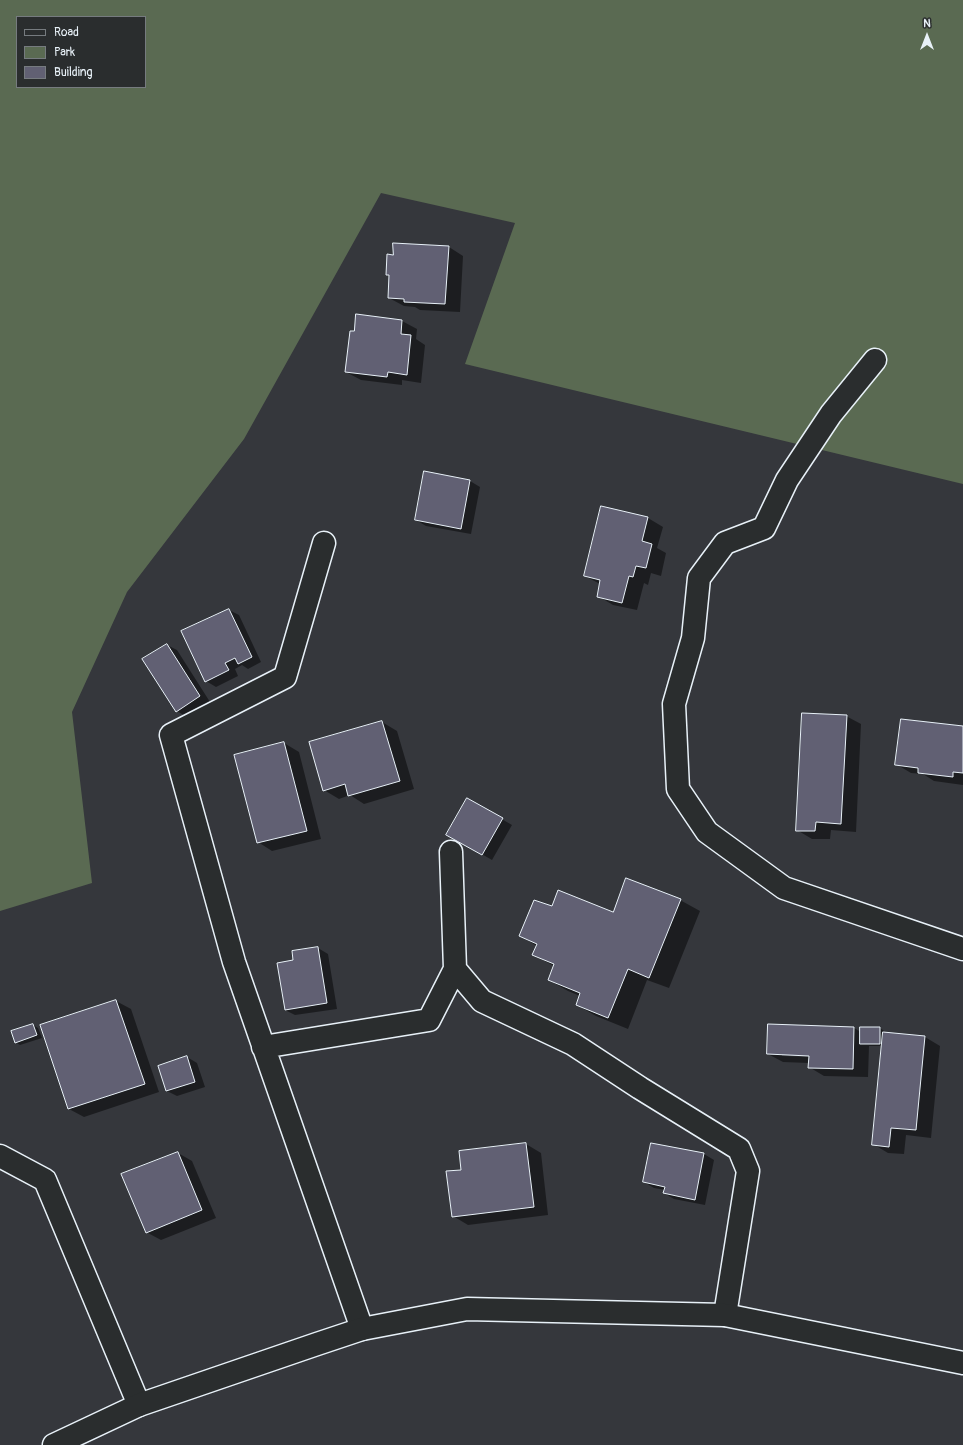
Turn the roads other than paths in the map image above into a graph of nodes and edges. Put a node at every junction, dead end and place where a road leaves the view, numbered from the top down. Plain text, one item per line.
1 (875, 360) dead end
2 (324, 543) dead end
3 (451, 852) dead end
4 (963, 949) edge
5 (455, 969) junction
6 (263, 1047) junction
7 (0, 1156) edge
8 (725, 1315) junction
9 (362, 1329) junction
10 (963, 1363) edge
11 (139, 1405) junction
12 (54, 1445) edge

1 - 4 street
2 - 6 street
3 - 5 street
5 - 6 street
5 - 8 street
6 - 9 street
7 - 11 street
8 - 9 street
8 - 10 street
9 - 11 street
11 - 12 street

